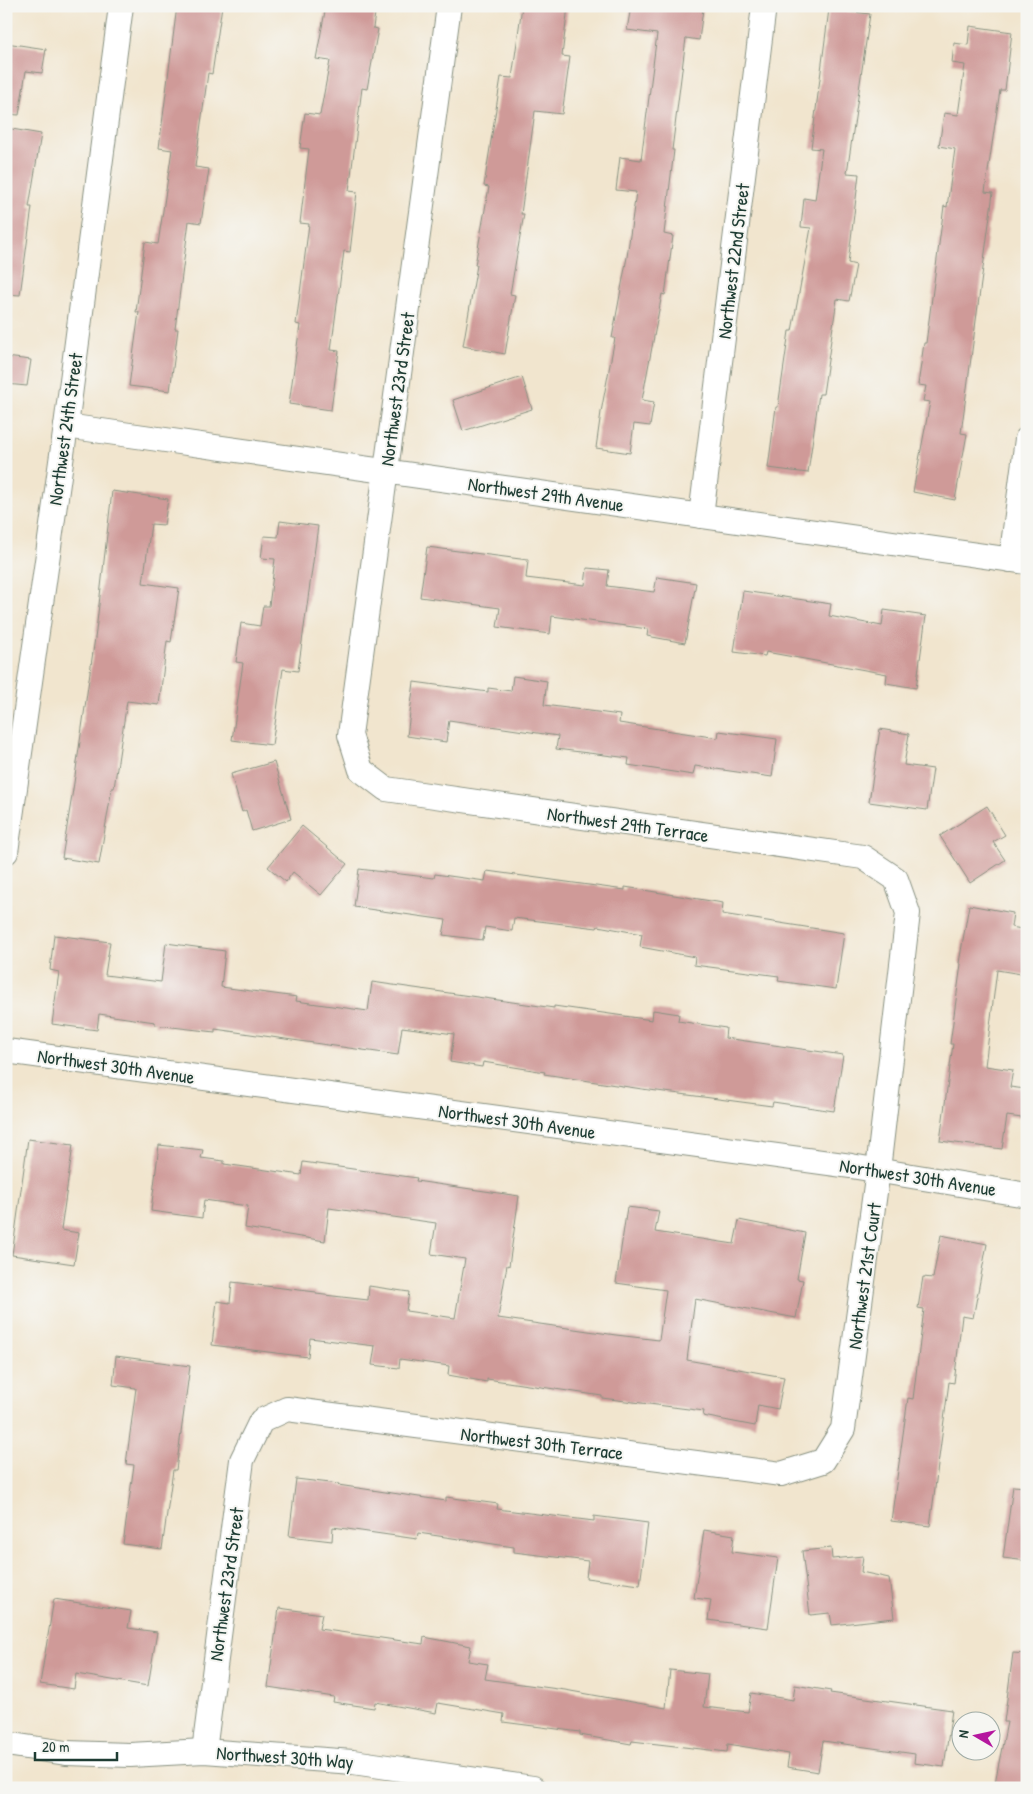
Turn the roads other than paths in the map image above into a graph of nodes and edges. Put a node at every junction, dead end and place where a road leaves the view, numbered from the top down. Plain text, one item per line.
1 (121, 6) edge
2 (449, 6) edge
3 (764, 6) edge
4 (66, 426) junction
5 (1027, 439) edge
6 (386, 471) junction
7 (701, 516) junction
8 (1019, 561) edge
9 (361, 770) joint
10 (6, 852) edge
11 (896, 879) joint
12 (6, 1051) edge
13 (878, 1170) junction
14 (1027, 1195) edge
15 (261, 1421) joint
16 (823, 1461) joint
17 (6, 1744) edge
18 (204, 1751) junction
19 (533, 1788) edge

1 - 4 street, Northwest 24th Street
2 - 6 street, Northwest 23rd Street
3 - 7 street, Northwest 22nd Street
4 - 6 street, Northwest 29th Avenue
4 - 10 street, Northwest 24th Street
5 - 8 street
6 - 7 street, Northwest 29th Avenue
6 - 9 street, Northwest 23rd Street
7 - 8 street, Northwest 29th Avenue
9 - 11 street, Northwest 29th Terrace
11 - 13 street, Northwest 21st Court
12 - 13 street, Northwest 30th Avenue
13 - 14 street, Northwest 30th Avenue
13 - 16 street, Northwest 21st Court
15 - 16 street, Northwest 30th Terrace
15 - 18 street, Northwest 23rd Street
17 - 18 street, Northwest 30th Way
18 - 19 street, Northwest 30th Way

